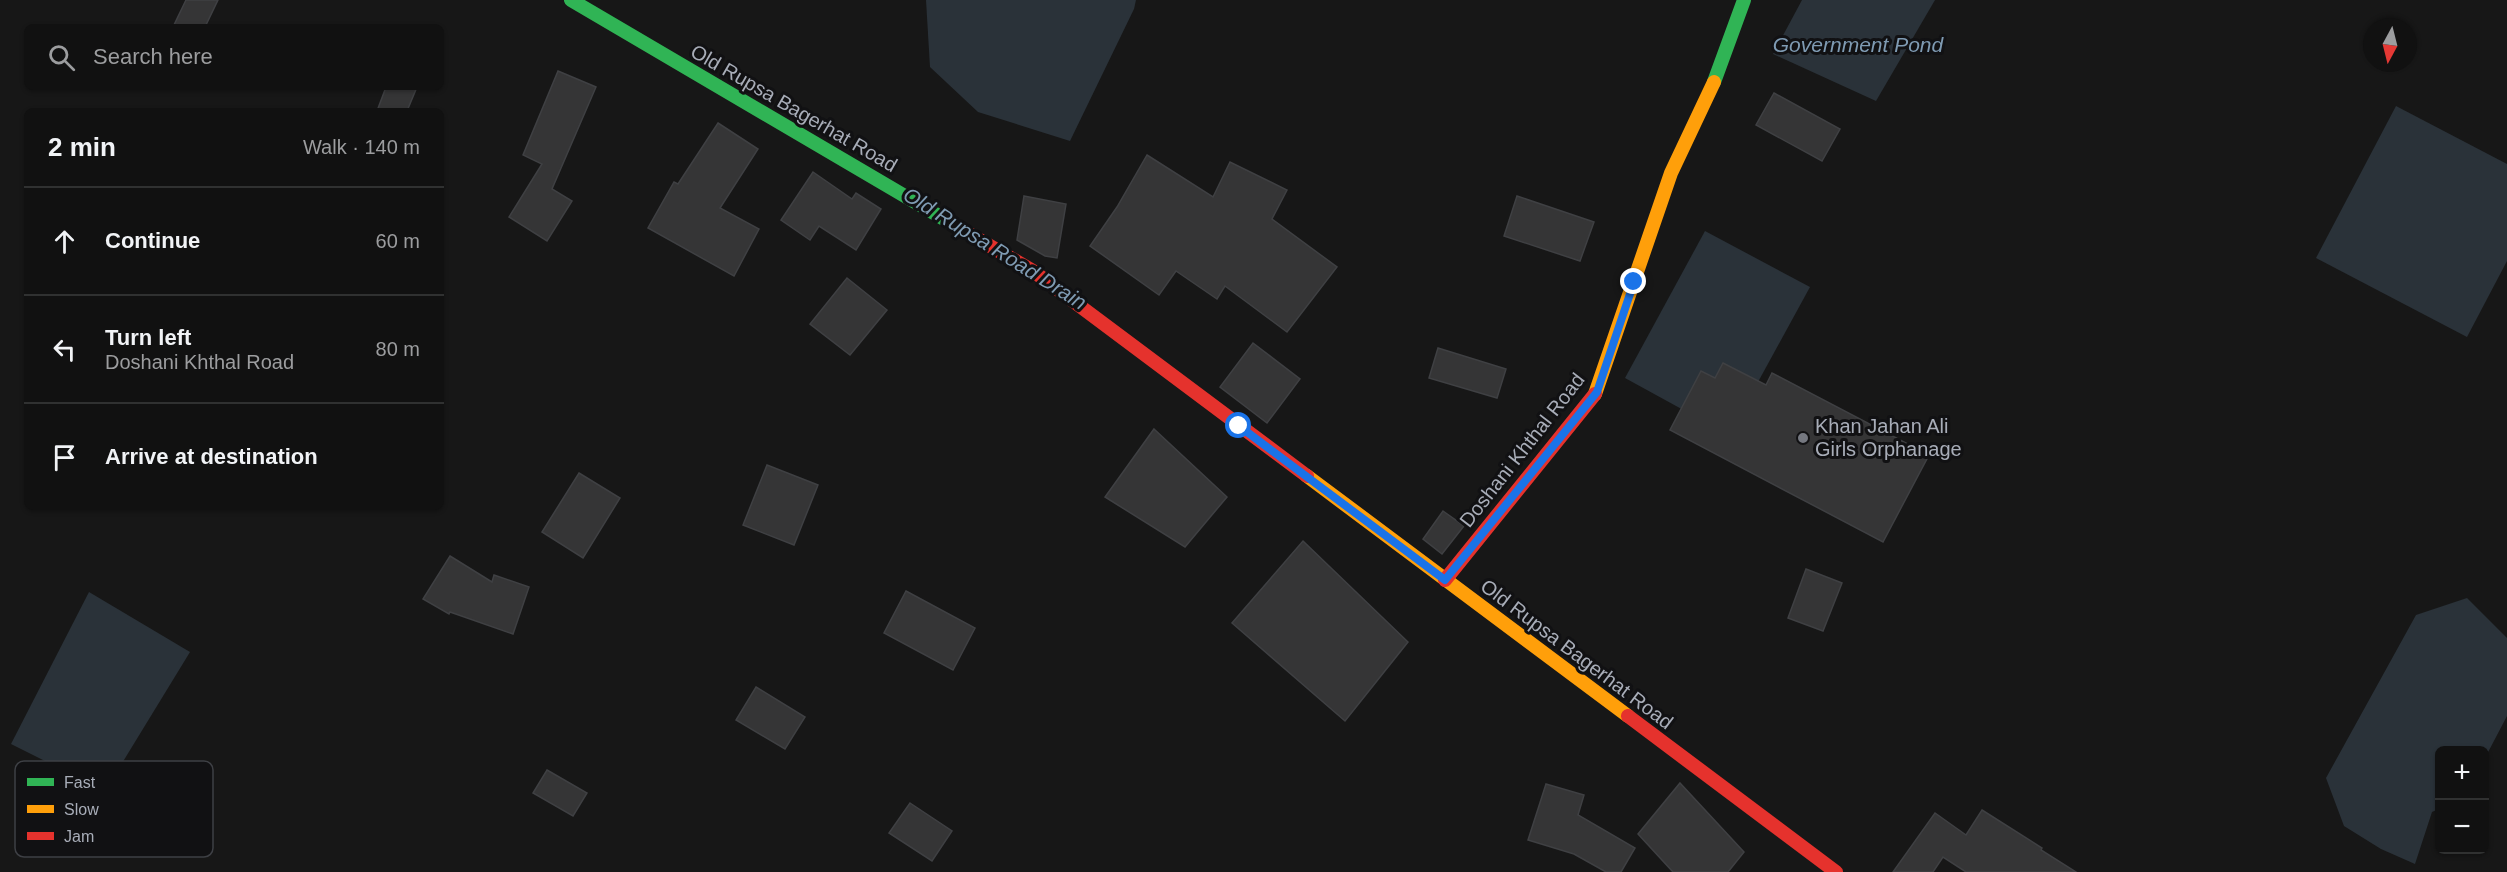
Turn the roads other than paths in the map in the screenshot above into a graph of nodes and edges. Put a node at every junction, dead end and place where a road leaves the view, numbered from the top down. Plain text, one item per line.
1 (571, 0) edge
2 (1744, 0) edge
3 (1445, 580) junction
4 (1836, 872) edge

1 - 3 street, Old Rupsa Bagerhat Road
2 - 3 street, Doshani Khthal Road
3 - 4 street, Old Rupsa Bagerhat Road

